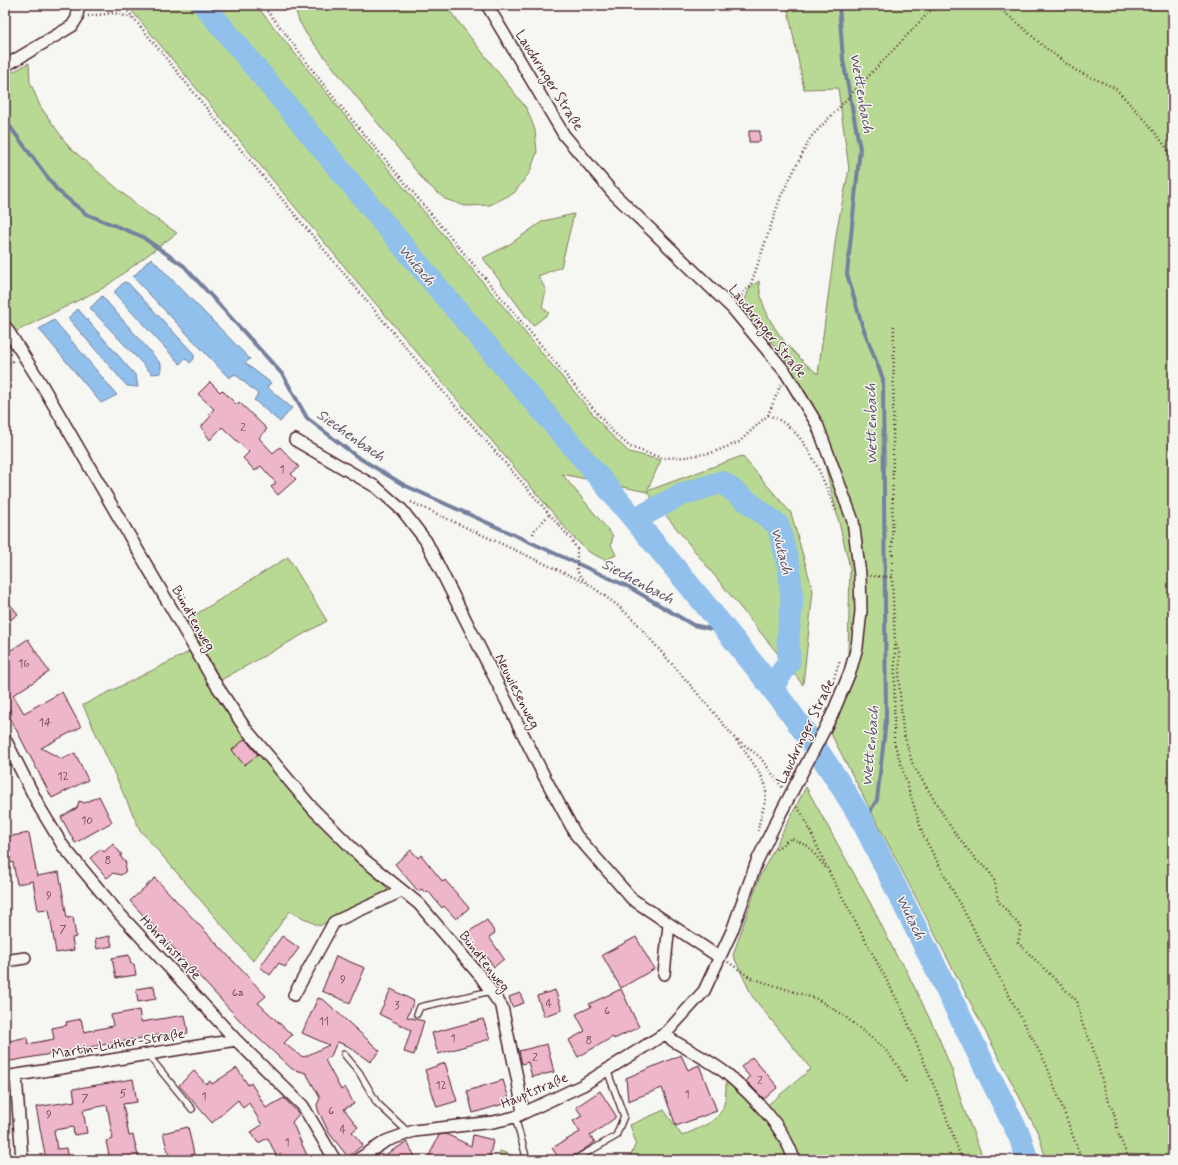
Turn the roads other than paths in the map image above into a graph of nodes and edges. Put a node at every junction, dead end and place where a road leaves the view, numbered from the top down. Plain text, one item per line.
1 (78, 5) edge
2 (487, 5) edge
3 (5, 66) edge
4 (5, 326) edge
5 (295, 440) dead end
6 (5, 739) edge
7 (402, 891) junction
8 (669, 924) junction
9 (719, 956) junction
10 (25, 958) dead end
11 (5, 961) edge
12 (664, 974) dead end
13 (491, 991) junction
14 (294, 995) dead end
15 (417, 1014) dead end
16 (666, 1033) junction
17 (236, 1040) junction
18 (147, 1054) junction
19 (344, 1054) dead end
20 (607, 1070) junction
21 (16, 1075) junction
22 (5, 1076) edge
23 (192, 1108) dead end
24 (519, 1115) junction
25 (409, 1133) junction
26 (22, 1160) edge
27 (336, 1160) edge
28 (357, 1160) edge
29 (527, 1160) edge
30 (574, 1160) edge
31 (794, 1160) edge

1 - 3 street
2 - 9 street, Lauchringer Straße, bridge
4 - 7 street, Bündtenweg
5 - 8 street, Neuwiesenweg
6 - 17 street, Hohrainstraße
7 - 13 street, Bündtenweg
7 - 14 street
8 - 9 street, Neuwiesenweg
8 - 12 street
9 - 16 street, Hauptstraße
10 - 11 street
13 - 15 lane
13 - 24 street, Bündtenweg
16 - 20 street, Hauptstraße
16 - 31 street
17 - 18 street, Martin-Luther-Straße
17 - 27 street, Hohrainstraße
18 - 21 street, Martin-Luther-Straße
18 - 23 lane
19 - 25 lane
20 - 24 street, Hauptstraße
20 - 30 lane
21 - 22 street, Martin-Luther-Straße
21 - 26 street
24 - 25 street, Hauptstraße
24 - 29 lane
25 - 28 street, Hauptstraße

